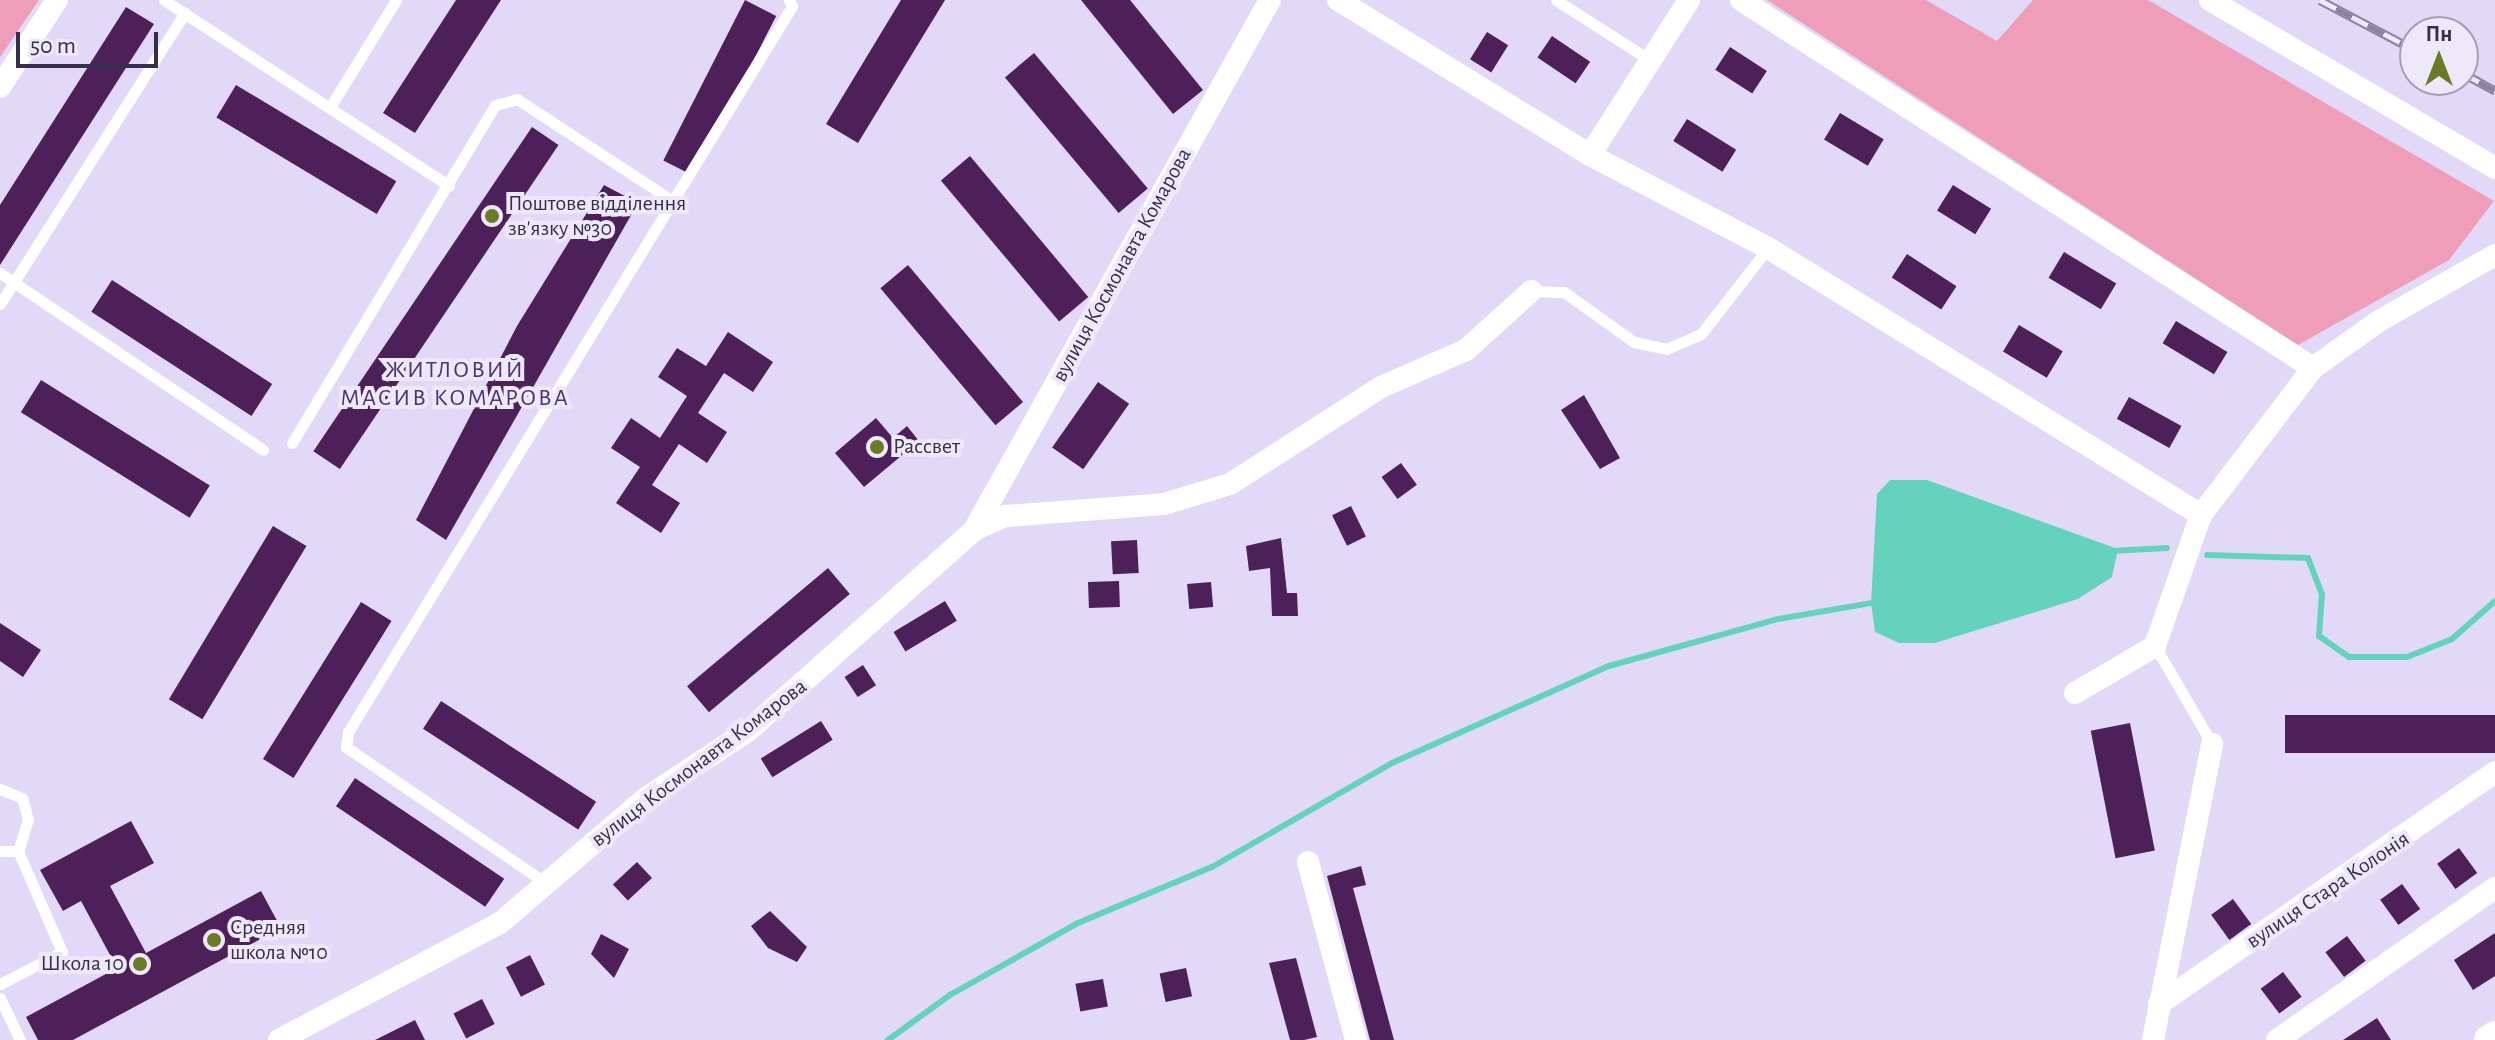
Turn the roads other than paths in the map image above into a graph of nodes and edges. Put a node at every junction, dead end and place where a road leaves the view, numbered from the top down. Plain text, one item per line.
1 (57, 0) edge
2 (166, 0) edge
3 (396, 0) edge
4 (789, 0) edge
5 (1270, 0) edge
6 (1338, 0) edge
7 (1556, 0) edge
8 (1689, 0) edge
9 (1741, 0) edge
10 (2210, 0) edge
11 (185, 13) junction
12 (1650, 60) junction
13 (0, 87) edge
14 (330, 107) junction
15 (1590, 155) junction
16 (2495, 168) edge
17 (449, 186) junction
18 (673, 201) junction
19 (1768, 248) junction
20 (2495, 255) edge
21 (0, 273) edge
22 (14, 282) junction
23 (1531, 291) joint
24 (0, 304) edge
25 (2313, 368) junction
26 (292, 443) dead end
27 (263, 450) dead end
28 (2201, 515) junction
29 (974, 530) junction
30 (2155, 646) junction
31 (2075, 693) dead end
32 (2212, 744) joint
33 (2495, 772) edge
34 (0, 789) edge
35 (0, 851) edge
36 (18, 851) junction
37 (1308, 862) dead end
38 (546, 883) junction
39 (2495, 888) edge
40 (0, 984) edge
41 (0, 998) edge
42 (2159, 1004) junction
43 (2495, 1036) edge
44 (20, 1040) edge
45 (279, 1040) edge
46 (1356, 1040) edge
47 (2153, 1040) edge
48 (2277, 1040) edge
49 (2489, 1040) edge

1 - 13 street
2 - 11 lane
3 - 14 lane
4 - 18 lane
5 - 29 street, вулиця Космонавта Комарова
6 - 15 street
7 - 12 lane
8 - 12 street
9 - 25 street
10 - 16 street
11 - 14 lane
11 - 22 lane
12 - 15 street
14 - 17 lane
15 - 19 street
17 - 18 lane
17 - 26 lane
18 - 38 lane
19 - 23 lane
19 - 28 street
20 - 25 street
21 - 22 lane
22 - 24 lane
22 - 27 lane
23 - 29 street, вулиця Космонавта Комарова
25 - 28 street
28 - 30 street
29 - 38 street, вулиця Космонавта Комарова
30 - 31 street
30 - 32 lane
32 - 42 street
33 - 42 street, вулиця Стара Колонія
34 - 36 lane
35 - 36 lane
36 - 40 lane
37 - 46 street
38 - 45 street, вулиця Космонавта Комарова
39 - 48 street
41 - 44 lane
42 - 47 street
43 - 49 main road

